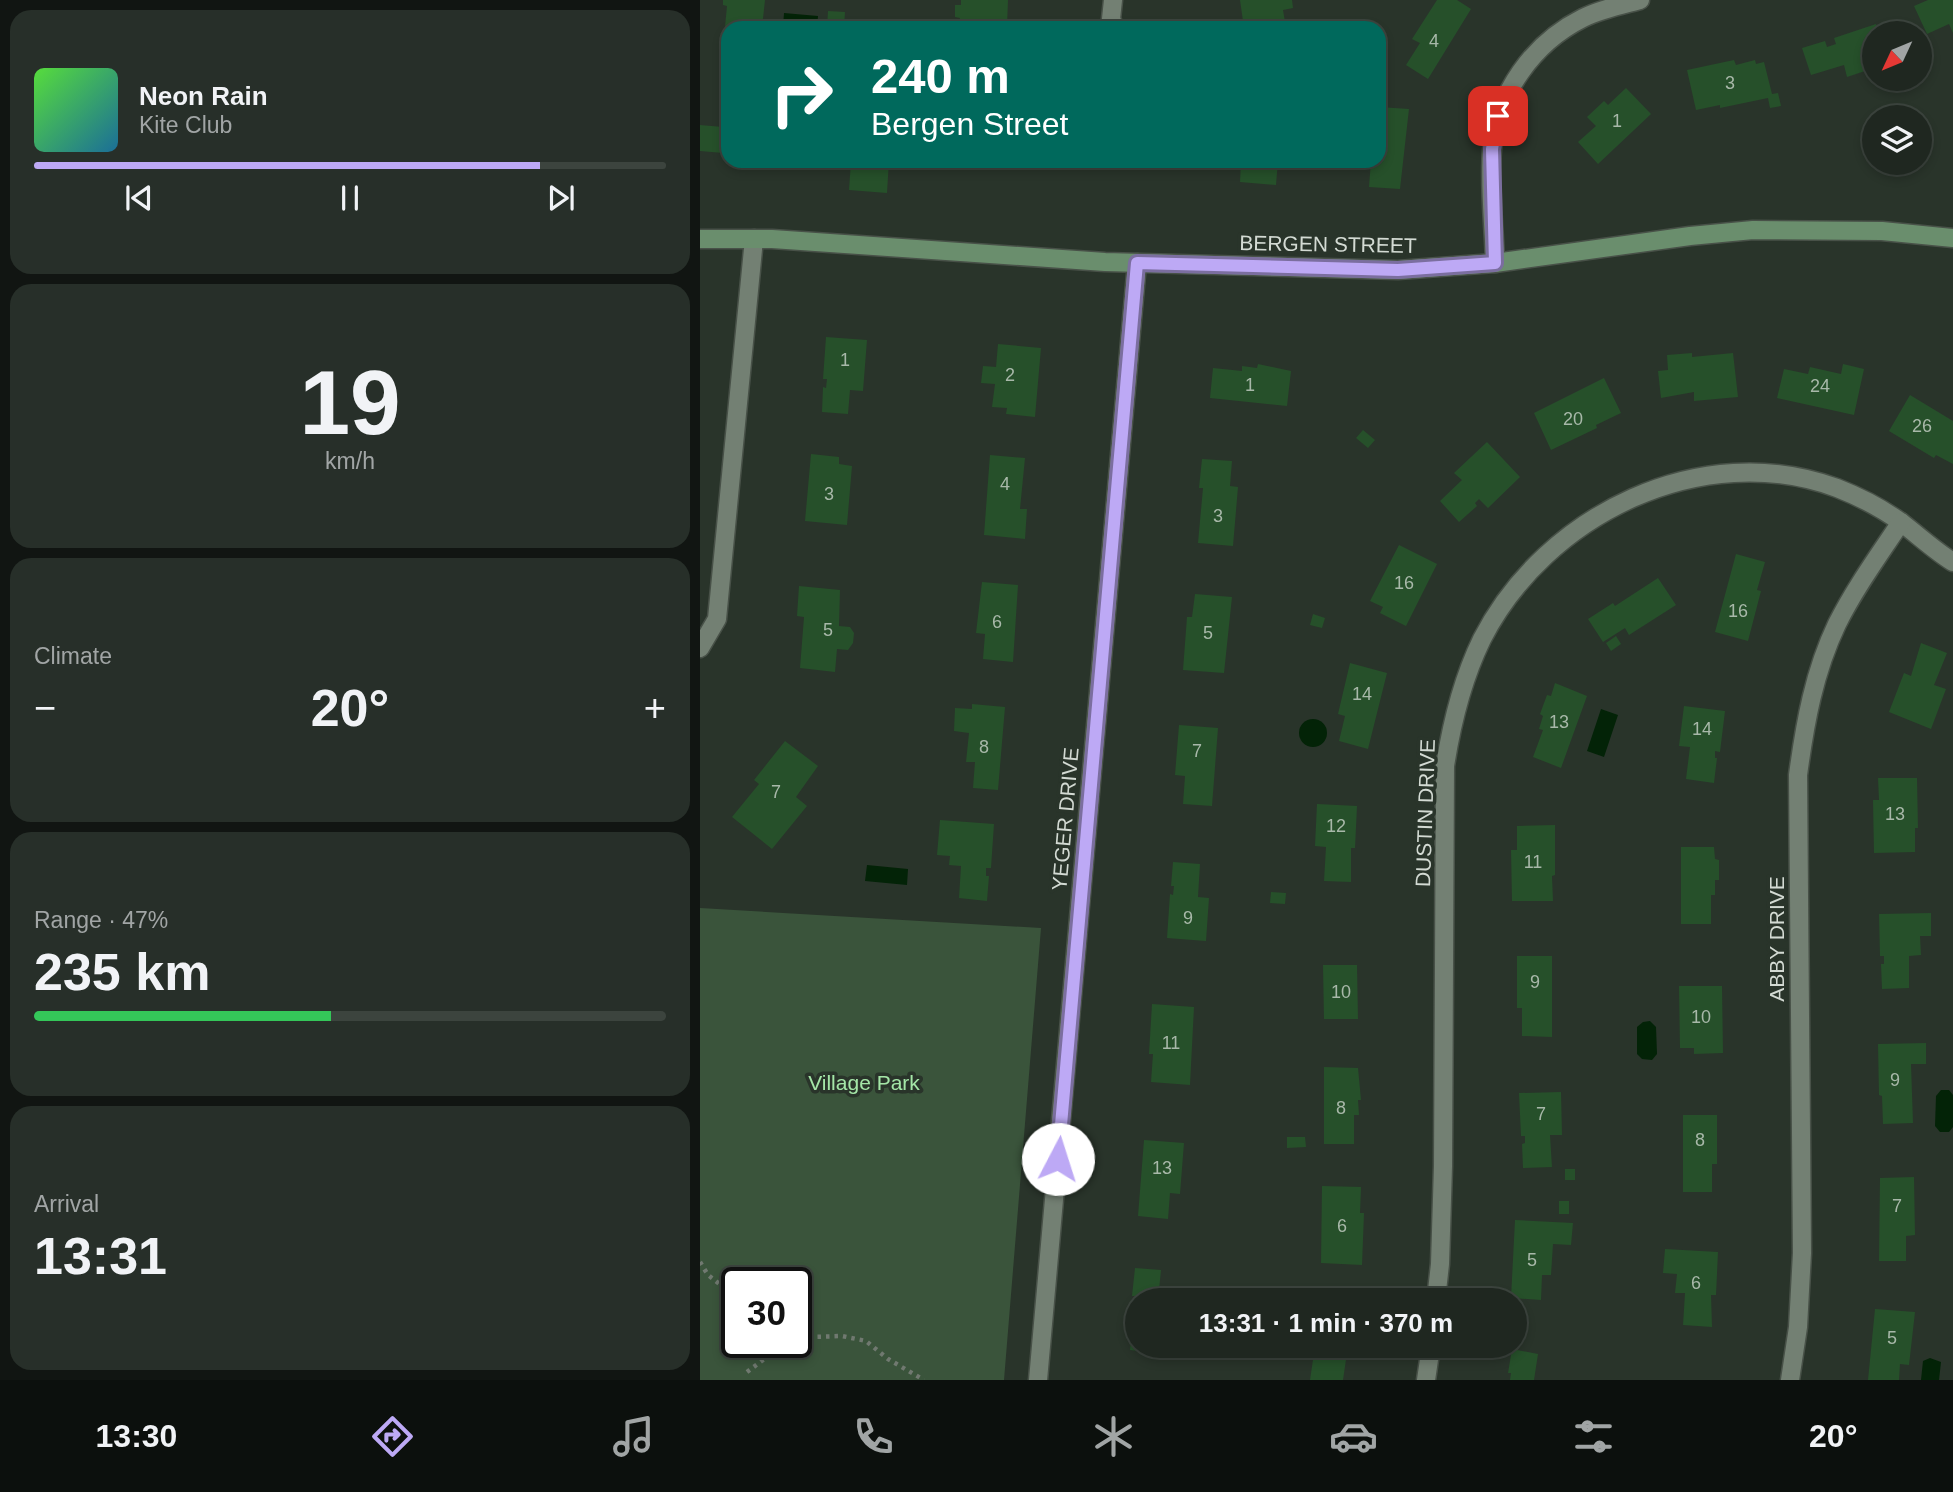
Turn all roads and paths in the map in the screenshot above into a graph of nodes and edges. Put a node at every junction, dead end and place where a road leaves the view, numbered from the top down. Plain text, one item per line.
1 (1112, 0) edge
2 (1640, 0) edge
3 (1112, 21) edge
4 (1953, 238) edge
5 (700, 239) edge
6 (754, 239) junction
7 (1137, 263) junction
8 (1495, 263) junction
9 (1901, 522) junction
10 (1953, 562) edge
11 (700, 648) edge
12 (700, 1262) edge
13 (721, 1285) edge
14 (1437, 1288) edge
15 (812, 1337) edge
16 (766, 1358) edge
17 (1429, 1358) edge
18 (747, 1372) dead end
19 (924, 1380) edge
20 (1038, 1380) edge
21 (1426, 1380) edge
22 (1790, 1380) edge

1 - 3 street
2 - 8 street
4 - 8 street, BERGEN STREET
5 - 6 street, BERGEN STREET
6 - 7 street, BERGEN STREET
6 - 11 street
7 - 8 street, BERGEN STREET
7 - 20 street, YEGER DRIVE
9 - 10 street, DUSTIN DRIVE
9 - 14 street, DUSTIN DRIVE
9 - 22 street, ABBY DRIVE
12 - 13 path
15 - 19 path
16 - 18 path
17 - 21 street

